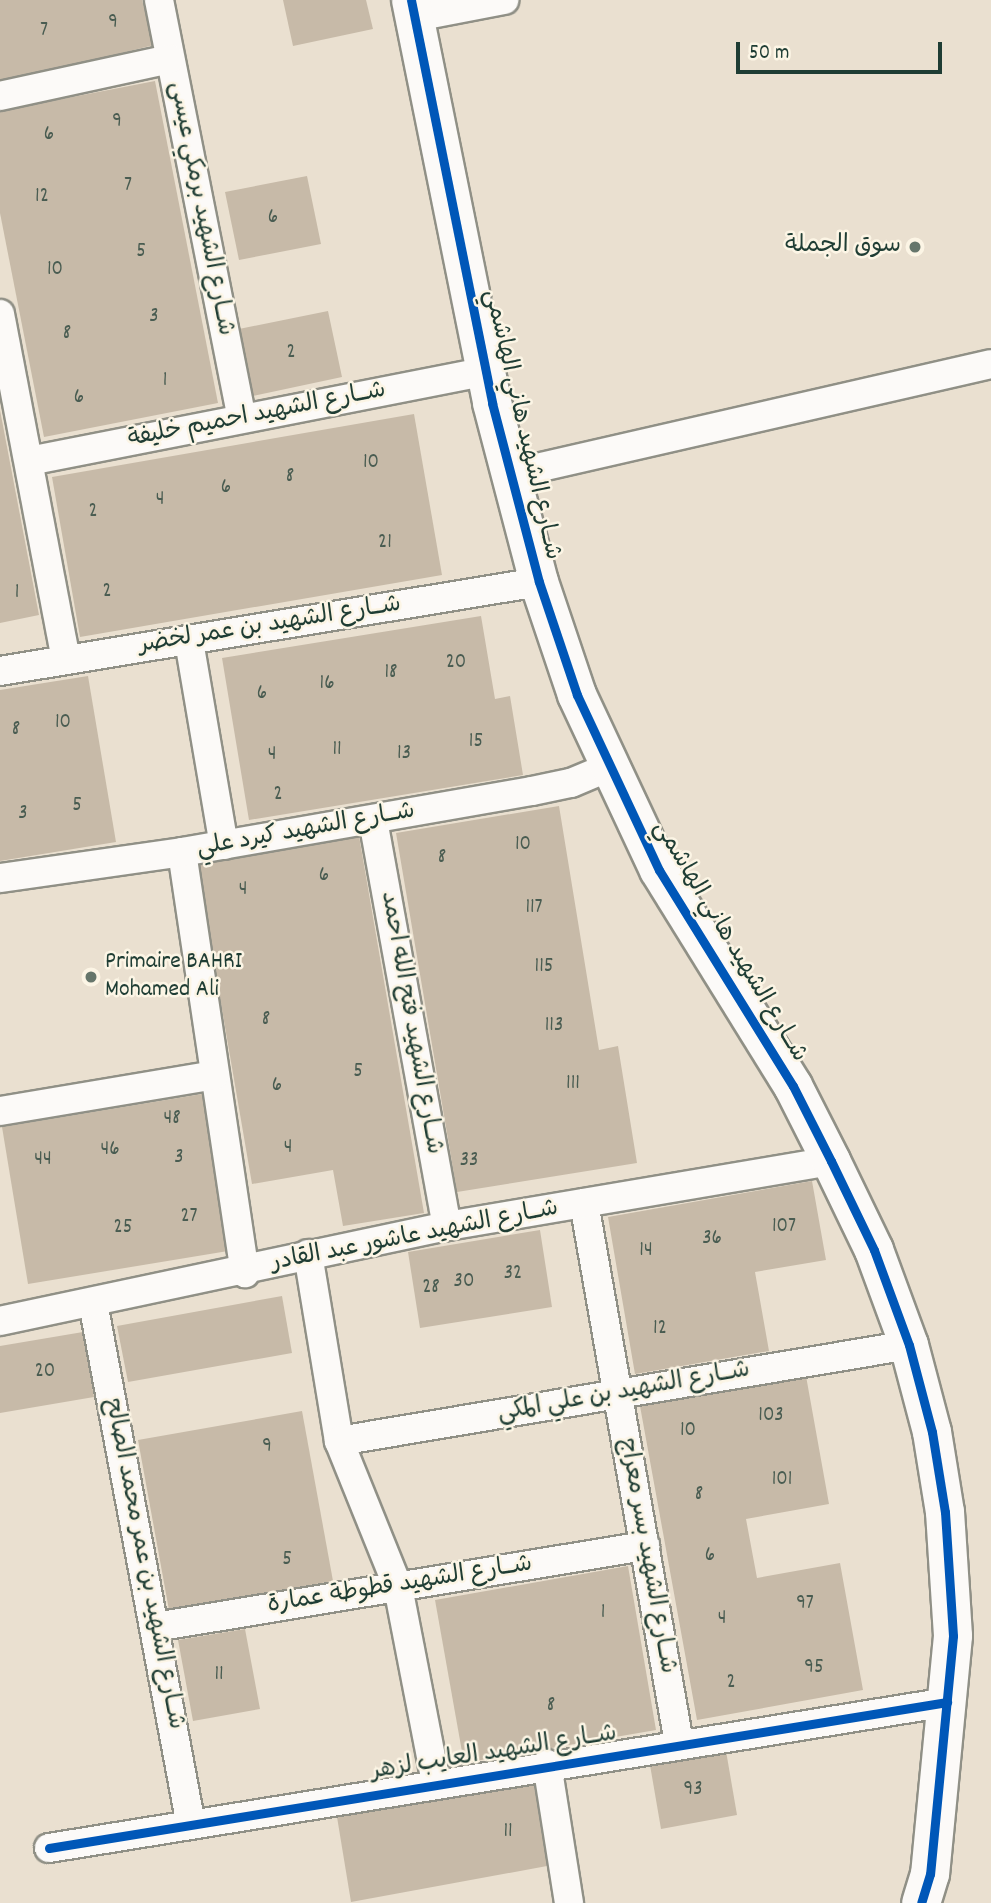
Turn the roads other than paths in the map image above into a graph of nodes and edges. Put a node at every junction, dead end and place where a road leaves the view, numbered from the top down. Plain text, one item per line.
1 (159, 0) edge
2 (505, 0) edge
3 (413, 8) edge
4 (170, 59) junction
5 (0, 96) edge
6 (1, 327) edge
7 (991, 364) edge
8 (486, 371) junction
9 (242, 418) junction
10 (29, 461) junction
11 (511, 474) junction
12 (539, 582) junction
13 (189, 640) junction
14 (66, 659) junction
15 (0, 671) edge
16 (608, 767) junction
17 (373, 820) junction
18 (223, 845) junction
19 (182, 852) junction
20 (0, 878) edge
21 (214, 1075) junction
22 (0, 1111) edge
23 (831, 1161) junction
24 (584, 1203) junction
25 (447, 1226) junction
26 (308, 1254) junction
27 (245, 1273) junction
28 (93, 1303) junction
29 (2, 1313) edge
30 (909, 1345) junction
31 (618, 1394) junction
32 (339, 1441) junction
33 (645, 1546) junction
34 (398, 1587) junction
35 (155, 1627) junction
36 (947, 1702) junction
37 (679, 1743) junction
38 (547, 1764) junction
39 (436, 1782) junction
40 (191, 1825) junction
41 (49, 1848) dead end
42 (569, 1903) edge
43 (921, 1903) edge

1 - 4 street, شــارع الشهيد برمكي عيسى
2 - 3 street
3 - 8 street, شــارع الشهيد هاني الهاشمي
4 - 5 street
4 - 9 street, شــارع الشهيد برمكي عيسى
6 - 10 street
7 - 11 street
8 - 9 street, شــارع الشهيد احميم خليفة
8 - 11 street, شــارع الشهيد هاني الهاشمي
9 - 10 street, شــارع الشهيد احميم خليفة
10 - 14 street
11 - 12 street, شــارع الشهيد هاني الهاشمي
12 - 13 street, شــارع الشهيد بن عمر لخضر
12 - 16 street, شــارع الشهيد هاني الهاشمي
13 - 14 street, شــارع الشهيد بن عمر لخضر
13 - 18 street
14 - 15 street, شــارع الشهيد بن عمر لخضر
16 - 17 street, شــارع الشهيد كيرد علي
16 - 23 street, شــارع الشهيد هاني الهاشمي
17 - 18 street, شــارع الشهيد كيرد علي
17 - 25 street, شــارع الشهيد فتح الله احمد
18 - 19 street, شــارع الشهيد كيرد علي
19 - 20 street, شــارع الشهيد كيرد علي
19 - 21 street
21 - 22 street
21 - 27 street
23 - 24 street, شــارع الشهيد عاشور عبد القادر
23 - 30 street, شــارع الشهيد هاني الهاشمي
24 - 25 street, شــارع الشهيد عاشور عبد القادر
24 - 31 street, شــارع الشهيد بسر معراج
25 - 26 street, شــارع الشهيد عاشور عبد القادر
26 - 27 street, شــارع الشهيد عاشور عبد القادر
26 - 32 street
27 - 28 street, شــارع الشهيد عاشور عبد القادر
28 - 29 street, شــارع الشهيد عاشور عبد القادر
28 - 35 street, شــارع الشهيد بن عمر محمد الصالح
30 - 31 street, شــارع الشهيد بن علي المكي
30 - 36 street, شــارع الشهيد هاني الهاشمي
31 - 32 street, شــارع الشهيد بن علي المكي
31 - 33 street, شــارع الشهيد بسر معراج
32 - 34 street
33 - 34 street, شــارع الشهيد قطوطة عمارة
33 - 37 street, شــارع الشهيد بسر معراج
34 - 35 street, شــارع الشهيد قطوطة عمارة
34 - 39 street
35 - 40 street, شــارع الشهيد بن عمر محمد الصالح
36 - 37 street, شــارع الشهيد العايب لزهر
36 - 43 street, شــارع الشهيد هاني الهاشمي
37 - 38 street, شــارع الشهيد العايب لزهر
38 - 39 street, شــارع الشهيد العايب لزهر
38 - 42 street
39 - 40 street, شــارع الشهيد العايب لزهر
40 - 41 street, شــارع الشهيد العايب لزهر

